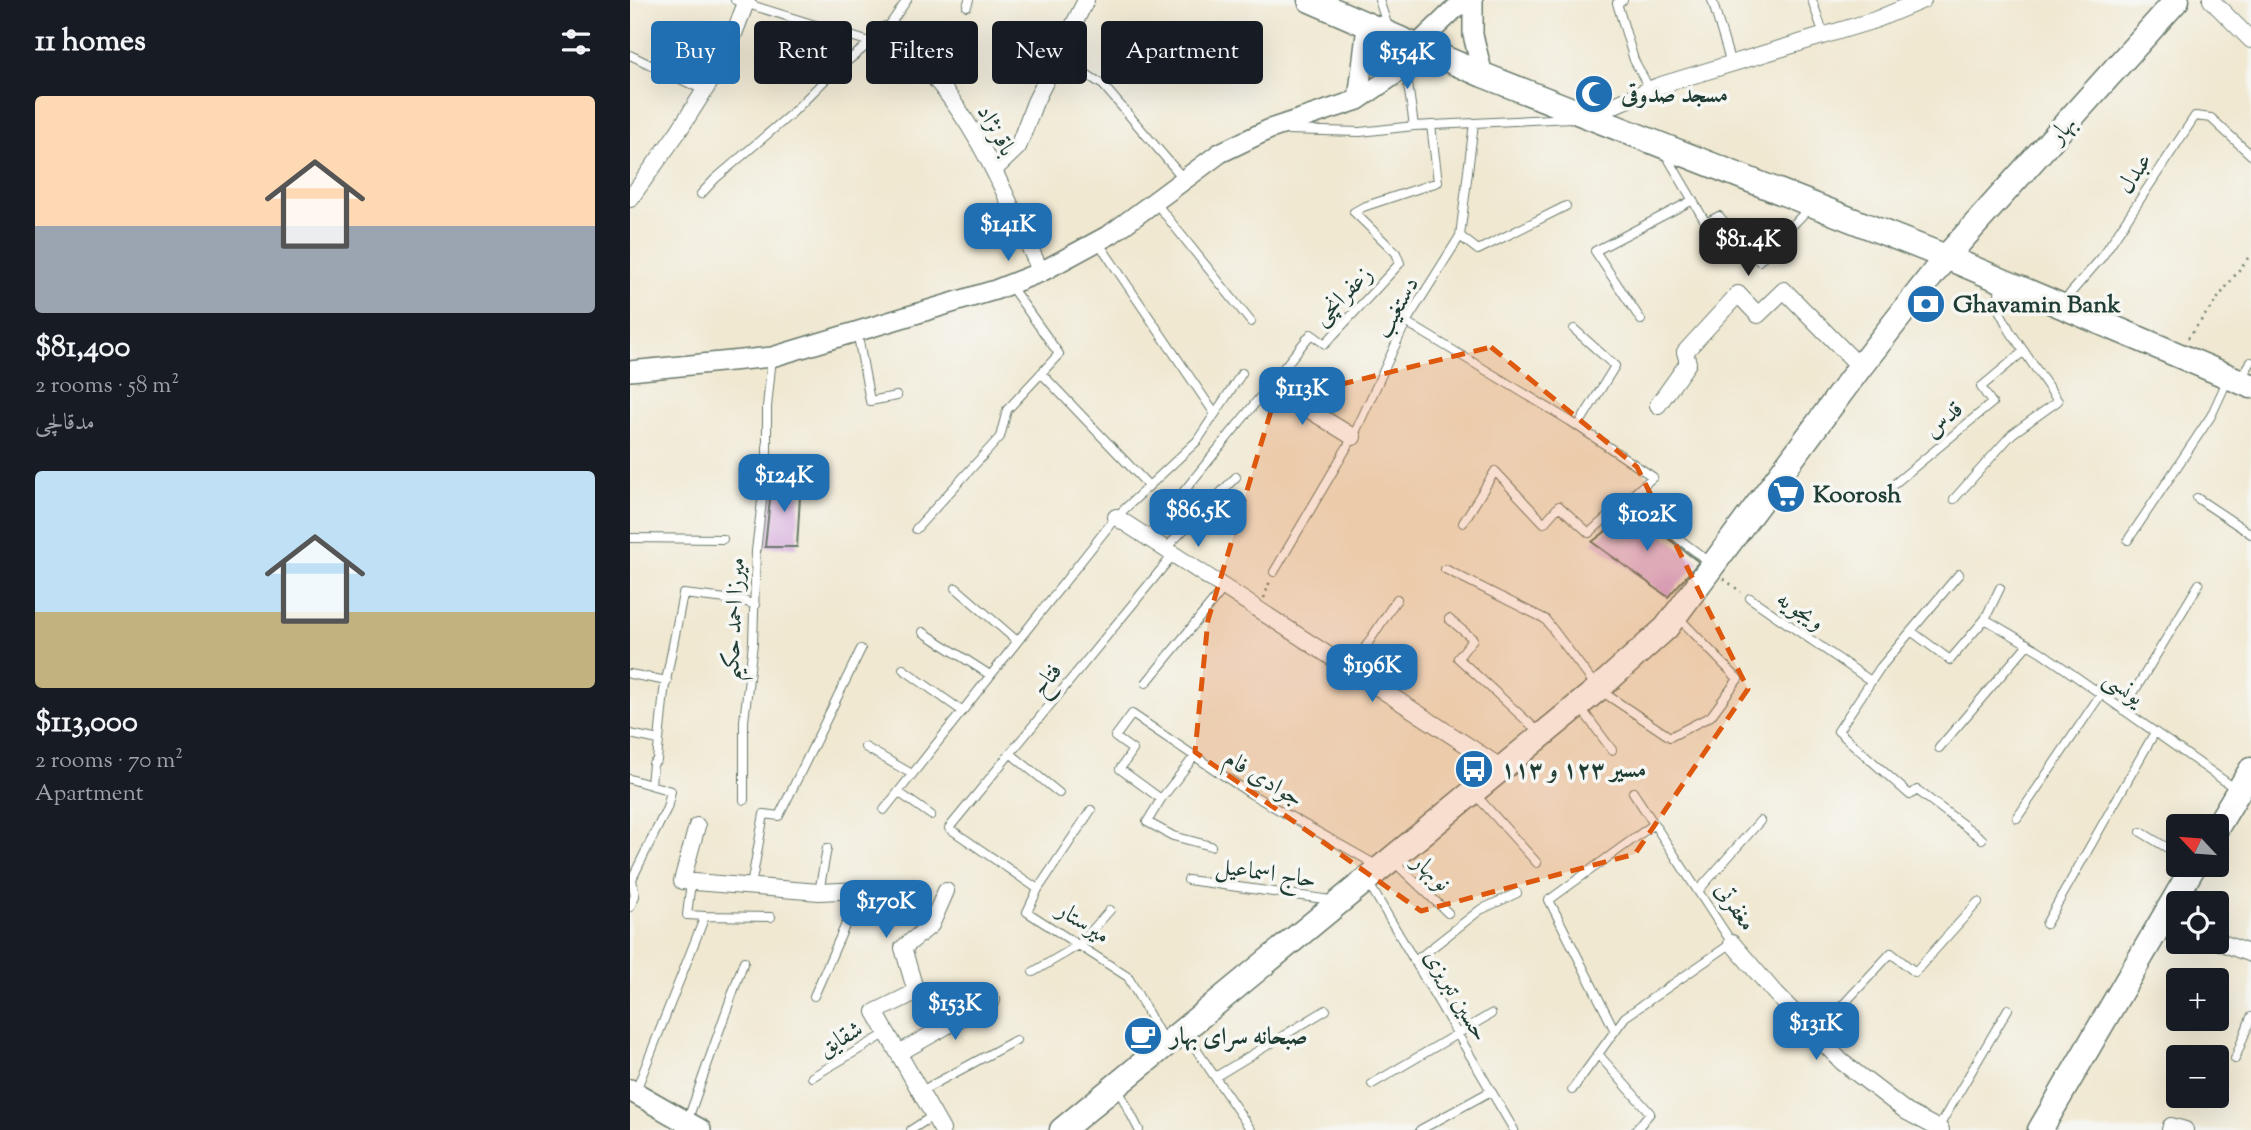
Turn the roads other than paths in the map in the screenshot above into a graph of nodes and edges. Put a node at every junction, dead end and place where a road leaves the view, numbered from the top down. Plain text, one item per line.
1 (907, 0) edge
2 (1086, 0) edge
3 (1310, 0) edge
4 (1379, 0) edge
5 (1464, 0) edge
6 (1473, 0) edge
7 (1623, 0) edge
8 (1712, 0) edge
9 (1812, 0) edge
10 (1923, 0) edge
11 (2178, 0) edge
12 (2211, 0) edge
13 (743, 1) edge
14 (892, 21) edge
15 (1076, 21) edge
16 (1367, 26) junction
17 (1824, 35) junction
18 (1391, 36) junction
19 (2251, 40) edge
20 (866, 42) edge
21 (866, 46) edge
22 (630, 55) edge
23 (1411, 57) junction
24 (1731, 64) junction
25 (1087, 75) edge
26 (1483, 75) junction
27 (942, 84) edge
28 (1045, 84) edge
29 (1650, 90) junction
30 (705, 91) junction
31 (1358, 100) junction
32 (1587, 117) junction
33 (1474, 123) junction
34 (1431, 125) junction
35 (1414, 126) junction
36 (1270, 130) junction
37 (1662, 146) junction
38 (2251, 155) edge
39 (994, 170) junction
40 (1184, 180) junction
41 (701, 194) dead end
42 (630, 199) edge
43 (1693, 200) junction
44 (1155, 202) junction
45 (1812, 205) junction
46 (1566, 206) dead end
47 (1460, 236) junction
48 (1098, 242) junction
49 (1946, 257) junction
50 (1041, 272) junction
51 (2000, 281) junction
52 (1009, 284) junction
53 (2060, 305) junction
54 (1641, 320) dead end
55 (1251, 322) dead end
56 (1406, 322) junction
57 (1574, 329) dead end
58 (857, 331) junction
59 (2024, 351) junction
60 (772, 357) junction
61 (1860, 367) junction
62 (630, 371) edge
63 (1041, 373) junction
64 (1242, 373) dead end
65 (2243, 376) edge
66 (1269, 385) junction
67 (897, 396) dead end
68 (1657, 405) dead end
69 (1215, 414) junction
70 (1578, 426) junction
71 (1353, 437) junction
72 (1236, 477) dead end
73 (1893, 485) dead end
74 (1149, 486) junction
75 (2197, 498) dead end
76 (1954, 499) dead end
77 (1627, 500) junction
78 (1172, 506) dead end
79 (1116, 517) junction
80 (1464, 523) dead end
81 (916, 529) dead end
82 (2251, 534) edge
83 (630, 538) edge
84 (723, 539) dead end
85 (2128, 540) dead end
86 (1169, 552) junction
87 (1712, 567) junction
88 (1445, 569) dead end
89 (1274, 572) road end
90 (1959, 574) dead end
91 (2199, 584) dead end
92 (956, 588) dead end
93 (1224, 588) junction
94 (2000, 588) dead end
95 (1750, 598) road end
96 (1397, 599) dead end
97 (755, 605) junction
98 (1676, 615) junction
99 (1449, 619) dead end
100 (1985, 619) junction
101 (1911, 631) junction
102 (923, 632) dead end
103 (1017, 641) junction
104 (2028, 644) junction
105 (861, 649) dead end
106 (903, 669) dead end
107 (1351, 669) junction
108 (630, 674) edge
109 (990, 675) junction
110 (667, 681) junction
111 (1871, 681) junction
112 (1146, 683) dead end
113 (1598, 689) junction
114 (2101, 694) junction
115 (1578, 705) junction
116 (2123, 710) junction
117 (962, 711) junction
118 (2155, 732) junction
119 (630, 734) edge
120 (1542, 735) junction
121 (659, 740) junction
122 (865, 747) dead end
123 (1939, 748) dead end
124 (1612, 750) dead end
125 (1010, 753) junction
126 (1194, 757) junction
127 (1502, 768) junction
128 (912, 774) junction
129 (630, 779) edge
130 (651, 784) junction
131 (2245, 785) edge
132 (898, 792) junction
133 (1473, 792) junction
134 (1633, 792) dead end
135 (1059, 793) dead end
136 (1161, 799) junction
137 (744, 800) dead end
138 (884, 810) dead end
139 (1091, 810) dead end
140 (2226, 814) edge
141 (932, 815) dead end
142 (2017, 818) dead end
143 (1760, 821) dead end
144 (1654, 824) junction
145 (697, 826) dead end
146 (949, 828) joint
147 (2141, 832) dead end
148 (1982, 839) dead end
149 (1211, 846) dead end
150 (2166, 847) edge
151 (827, 848) dead end
152 (1537, 863) dead end
153 (1379, 869) junction
154 (1188, 880) dead end
155 (691, 881) junction
156 (751, 886) junction
157 (860, 890) junction
158 (1038, 890) junction
159 (946, 891) dead end
160 (1698, 891) junction
161 (819, 892) junction
162 (1517, 893) dead end
163 (1339, 902) junction
164 (1978, 902) dead end
165 (630, 906) edge
166 (1110, 910) dead end
167 (1448, 913) dead end
168 (705, 916) junction
169 (771, 917) dead end
170 (2046, 924) dead end
171 (931, 925) junction
172 (2166, 930) edge
173 (1732, 943) junction
174 (1079, 945) junction
175 (2229, 946) edge
176 (2251, 954) edge
177 (744, 961) dead end
178 (1415, 961) junction
179 (1033, 972) dead end
180 (814, 996) dead end
181 (992, 1000) dead end
182 (2008, 1009) dead end
183 (1326, 1010) dead end
184 (1491, 1014) dead end
185 (2251, 1017) edge
186 (1615, 1031) junction
187 (887, 1033) junction
188 (1457, 1033) junction
189 (1815, 1035) junction
190 (1175, 1038) junction
191 (1016, 1040) dead end
192 (900, 1053) junction
193 (1598, 1054) junction
194 (2235, 1059) dead end
195 (812, 1077) dead end
196 (1215, 1077) junction
197 (1372, 1083) dead end
198 (1116, 1086) junction
199 (1572, 1090) dead end
200 (633, 1091) edge
201 (921, 1091) junction
202 (1491, 1091) junction
203 (934, 1115) junction
204 (694, 1126) edge
205 (1939, 1129) edge
206 (911, 1130) edge
207 (942, 1130) edge
208 (1062, 1130) edge
209 (1139, 1130) edge
210 (1251, 1130) edge
211 (1420, 1130) edge
212 (1514, 1130) edge
213 (1636, 1130) edge
214 (2040, 1130) edge
215 (2170, 1130) edge
216 (2185, 1130) edge

1 - 14 lane
2 - 15 street
3 - 16 main road
4 - 18 lane
5 - 23 street
6 - 26 street
7 - 29 lane
8 - 24 lane
9 - 17 lane
10 - 17 street
11 - 49 main road, بهار
12 - 19 street
13 - 20 lane
13 - 30 street
16 - 18 main road
16 - 31 street
17 - 24 street
18 - 23 main road
21 - 41 lane
22 - 30 lane
23 - 26 main road
23 - 31 street
23 - 35 lane
24 - 29 street
25 - 40 lane
26 - 32 main road
27 - 39 street, باقرنژاد
28 - 39 street
29 - 32 street
30 - 42 street
31 - 36 street
32 - 33 lane
32 - 37 main road
33 - 34 lane
33 - 47 lane, دستغیب
34 - 35 lane
34 - 66 lane, زعفرانچی
35 - 36 lane
36 - 40 street
37 - 43 lane
37 - 45 main road
38 - 53 lane, عبدل
39 - 50 street, باقرنژاد
40 - 44 street
43 - 45 lane
43 - 54 lane
44 - 48 street
44 - 55 lane
45 - 49 main road
46 - 47 lane
47 - 56 lane, دستغیب
48 - 50 street
48 - 69 lane
49 - 51 main road
49 - 61 main road, بهار
50 - 52 street
51 - 53 main road
51 - 59 lane
52 - 58 street
52 - 63 lane
53 - 65 main road
56 - 70 lane
56 - 71 lane, دستغیب
57 - 70 lane
58 - 60 street
58 - 67 lane
59 - 73 lane, قدس
59 - 76 lane
60 - 62 street
60 - 97 lane, میرزا احمد حکیم
61 - 68 street
61 - 87 main road, بهار
63 - 74 lane
63 - 81 lane
64 - 69 lane
65 - 85 lane
66 - 71 street
66 - 78 lane, زعفرانچی
69 - 74 lane
70 - 77 lane
71 - 89 lane, دستغیب
72 - 86 lane, فتاح
74 - 79 lane
75 - 82 lane
77 - 80 lane
77 - 87 lane
79 - 86 street
79 - 103 lane
83 - 84 lane
86 - 93 street
86 - 125 lane, فتاح
87 - 98 main road, بهار
88 - 113 lane
90 - 101 lane
91 - 116 lane
92 - 103 lane
93 - 107 street
93 - 112 lane
94 - 100 lane
95 - 111 lane, ویجویه
96 - 107 lane
97 - 110 lane
97 - 137 lane, میرزا احمد حکیم
98 - 113 main road, بهار
98 - 113 lane
99 - 120 lane
100 - 101 lane
100 - 104 lane, یونسی
101 - 111 lane
102 - 109 lane
103 - 109 lane
104 - 114 lane, یونسی
104 - 123 lane
105 - 156 lane
106 - 117 lane
107 - 127 street
108 - 110 lane
109 - 117 lane
110 - 121 lane
111 - 148 lane
113 - 115 main road, بهار
114 - 116 lane, یونسی
114 - 142 lane
115 - 120 main road, بهار
115 - 124 lane
116 - 118 lane, یونسی
117 - 128 lane
118 - 131 lane, یونسی
118 - 170 lane
119 - 121 lane
120 - 127 main road, بهار
121 - 130 lane
122 - 128 lane
125 - 135 lane
125 - 146 lane, فتاح
126 - 136 lane
126 - 136 lane, جوادی فام
126 - 153 lane, جوادی فام
127 - 133 main road, بهار
128 - 132 lane
129 - 130 lane
130 - 165 lane
131 - 140 main road
132 - 138 lane
132 - 141 lane
133 - 152 lane
133 - 153 main road, بهار
134 - 144 lane, مغفرتی
136 - 149 lane
139 - 158 lane
143 - 160 lane
144 - 160 lane, مغفرتی
144 - 186 lane
145 - 155 street
146 - 158 lane, میرستار
147 - 150 lane
151 - 161 lane
153 - 163 main road, بهار
153 - 167 lane, نوبهار
153 - 178 lane, حسین تبریزی
154 - 163 lane, حاج اسماعیل
155 - 156 street
155 - 168 lane
156 - 161 street
157 - 161 street
157 - 171 street
157 - 180 lane
158 - 174 lane, میرستار
159 - 171 street
160 - 173 lane, مغفرتی
162 - 178 lane
163 - 190 main road, بهار
164 - 189 lane
166 - 174 lane
168 - 169 lane
168 - 200 lane
171 - 187 street
172 - 214 main road
173 - 186 lane
173 - 189 street, مغفرتی
174 - 179 lane
174 - 190 lane, میرستار
175 - 176 street
177 - 204 lane
178 - 188 lane, حسین تبریزی
181 - 192 street
182 - 205 lane
183 - 196 lane
184 - 188 lane
185 - 194 lane
186 - 193 lane
187 - 192 street
187 - 195 lane, شقایق
188 - 197 lane
188 - 202 lane, حسین تبریزی
189 - 205 street, مغفرتی
190 - 196 lane, میرستار
190 - 198 main road, بهار
191 - 201 lane
192 - 201 street
193 - 199 lane
193 - 213 lane
196 - 210 lane, میرستار
198 - 208 main road, بهار
198 - 209 lane
200 - 204 main road
201 - 203 street
202 - 211 lane
202 - 212 lane, حسین تبریزی
203 - 206 lane
203 - 207 street
215 - 216 street

